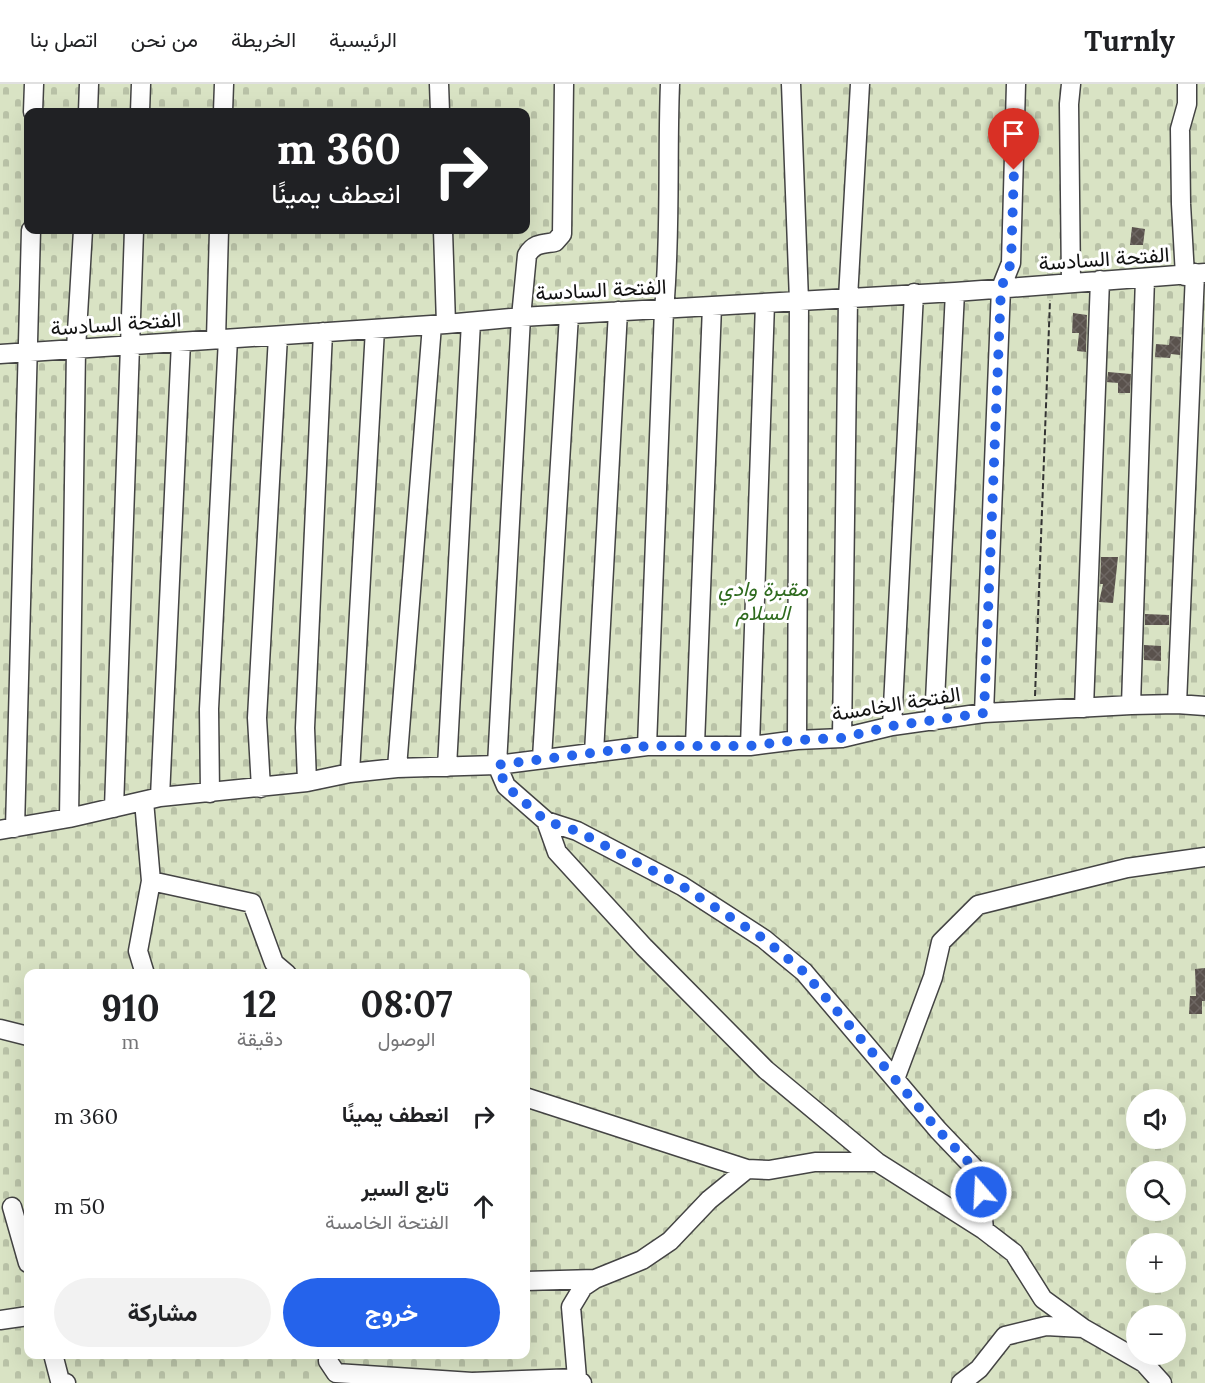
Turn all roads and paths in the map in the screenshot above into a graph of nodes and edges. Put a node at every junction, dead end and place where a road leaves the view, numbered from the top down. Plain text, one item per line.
1 (34, 84) edge
2 (89, 84) edge
3 (141, 84) edge
4 (224, 84) edge
5 (440, 84) edge
6 (564, 84) edge
7 (670, 84) edge
8 (791, 84) edge
9 (860, 84) edge
10 (1016, 84) edge
11 (1071, 84) edge
12 (1187, 84) edge
13 (33, 108) edge
14 (88, 108) edge
15 (140, 108) edge
16 (223, 108) edge
17 (440, 108) edge
18 (31, 234) edge
19 (83, 234) edge
20 (134, 234) edge
21 (219, 234) edge
22 (444, 234) edge
23 (1195, 274) edge
24 (1145, 278) junction
25 (1100, 280) junction
26 (1071, 283) junction
27 (1050, 285) junction
28 (1001, 288) junction
29 (955, 292) junction
30 (914, 293) junction
31 (848, 298) junction
32 (799, 301) junction
33 (765, 303) junction
34 (712, 306) junction
35 (664, 310) junction
36 (618, 311) junction
37 (569, 315) junction
38 (521, 317) junction
39 (471, 322) junction
40 (439, 325) junction
41 (375, 328) junction
42 (322, 332) junction
43 (278, 336) junction
44 (222, 339) junction
45 (181, 342) junction
46 (129, 345) junction
47 (76, 349) junction
48 (29, 352) junction
49 (0, 354) edge
50 (1177, 704) junction
51 (1131, 705) junction
52 (1205, 706) edge
53 (1084, 708) junction
54 (1034, 710) junction
55 (984, 713) junction
56 (934, 721) junction
57 (892, 726) junction
58 (842, 738) junction
59 (797, 740) junction
60 (695, 745) junction
61 (647, 746) junction
62 (750, 746) junction
63 (594, 753) junction
64 (542, 758) junction
65 (497, 765) junction
66 (447, 767) junction
67 (397, 768) junction
68 (350, 773) junction
69 (308, 782) junction
70 (261, 788) junction
71 (210, 793) junction
72 (152, 799) junction
73 (114, 808) junction
74 (69, 818) junction
75 (546, 821) junction
76 (7, 829) edge
77 (1205, 857) edge
78 (152, 881) junction
79 (143, 969) edge
80 (281, 969) edge
81 (0, 1029) edge
82 (24, 1035) edge
83 (896, 1079) junction
84 (530, 1099) edge
85 (877, 1162) junction
86 (747, 1169) junction
87 (14, 1207) edge
88 (984, 1230) junction
89 (24, 1247) edge
90 (595, 1279) junction
91 (530, 1281) edge
92 (24, 1317) edge
93 (0, 1320) edge
94 (1083, 1328) junction
95 (54, 1359) edge
96 (328, 1359) edge
97 (579, 1380) edge
98 (66, 1383) edge
99 (961, 1383) edge
100 (1162, 1383) edge

1 - 13 street
2 - 14 street
3 - 15 street
4 - 16 street
5 - 17 street
6 - 38 street
7 - 35 street
8 - 32 street
9 - 31 street
10 - 28 street
11 - 26 street
12 - 23 street
18 - 48 street
19 - 47 street
20 - 46 street
21 - 44 street
22 - 40 street
23 - 24 street, الفتحة السادسة
23 - 50 street
24 - 25 street, الفتحة السادسة
24 - 51 street
25 - 26 street, الفتحة السادسة
25 - 53 street
26 - 27 street, الفتحة السادسة
27 - 28 street, الفتحة السادسة
27 - 54 path
28 - 29 street, الفتحة السادسة
28 - 55 street
29 - 30 street, الفتحة السادسة
29 - 56 street
30 - 31 street, الفتحة السادسة
30 - 57 street
31 - 32 street, الفتحة السادسة
31 - 58 street
32 - 33 street, الفتحة السادسة
32 - 59 street
33 - 34 street, الفتحة السادسة
33 - 62 street
34 - 35 street, الفتحة السادسة
34 - 60 street
35 - 36 street, الفتحة السادسة
35 - 61 street
36 - 37 street, الفتحة السادسة
36 - 63 street
37 - 38 street, الفتحة السادسة
37 - 64 street
38 - 39 street, الفتحة السادسة
38 - 65 street
39 - 40 street, الفتحة السادسة
39 - 66 street
40 - 41 street, الفتحة السادسة
40 - 67 street
41 - 42 street, الفتحة السادسة
41 - 68 street
42 - 43 street, الفتحة السادسة
42 - 69 street
43 - 44 street, الفتحة السادسة
43 - 70 street
44 - 45 street, الفتحة السادسة
44 - 71 street
45 - 46 street, الفتحة السادسة
45 - 72 street
46 - 47 street, الفتحة السادسة
46 - 73 street
47 - 48 street, الفتحة السادسة
47 - 74 street
48 - 49 street, الفتحة السادسة
48 - 76 street
50 - 51 street, الفتحة الخامسة
50 - 52 street, الفتحة الخامسة
51 - 53 street, الفتحة الخامسة
53 - 54 street, الفتحة الخامسة
54 - 55 street, الفتحة الخامسة
55 - 56 street, الفتحة الخامسة
56 - 57 street, الفتحة الخامسة
57 - 58 street, الفتحة الخامسة
58 - 59 street, الفتحة الخامسة
59 - 62 street, الفتحة الخامسة
60 - 61 street, الفتحة الخامسة
60 - 62 street, الفتحة الخامسة
61 - 63 street, الفتحة الخامسة
63 - 64 street, الفتحة الخامسة
64 - 65 street, الفتحة الخامسة
65 - 66 street, الفتحة الخامسة
65 - 75 street
66 - 67 street, الفتحة الخامسة
67 - 68 street, الفتحة الخامسة
68 - 69 street, الفتحة الخامسة
69 - 70 street, الفتحة الخامسة
70 - 71 street, الفتحة الخامسة
71 - 72 street, الفتحة الخامسة
72 - 73 street, الفتحة الخامسة
72 - 78 street
73 - 74 street, الفتحة الخامسة
74 - 76 street, الفتحة الخامسة
75 - 83 street
75 - 85 street
77 - 83 street
78 - 79 street
78 - 80 street
81 - 82 street
83 - 88 street
84 - 86 street
85 - 86 street
85 - 88 street
86 - 90 street
87 - 89 street
88 - 94 street
90 - 91 street
90 - 97 street
92 - 93 street
94 - 99 street
94 - 100 street
95 - 98 street
96 - 97 street

